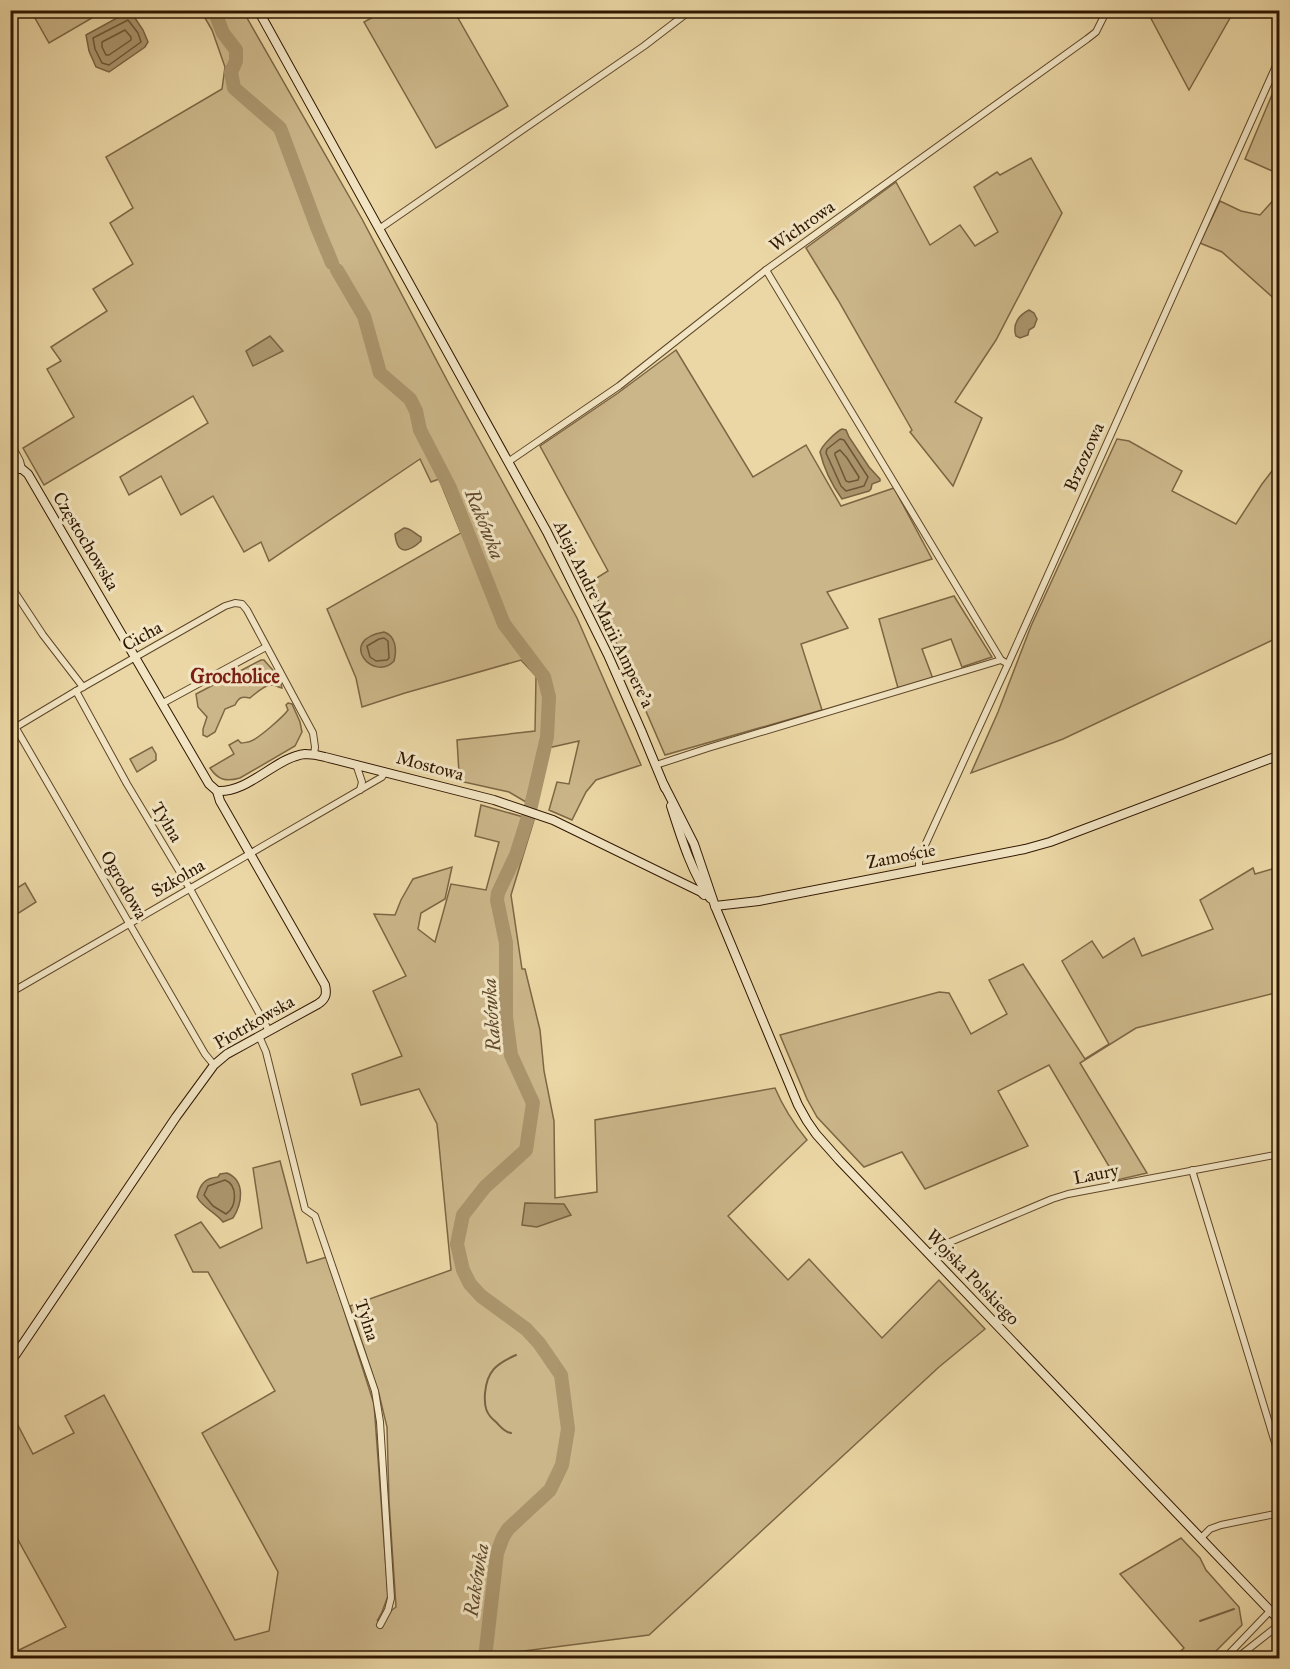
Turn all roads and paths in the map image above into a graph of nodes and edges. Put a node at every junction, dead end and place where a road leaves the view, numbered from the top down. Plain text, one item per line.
1 (258, 10) edge
2 (691, 10) edge
3 (1107, 10) edge
4 (1280, 57) edge
5 (379, 229) junction
6 (766, 270) junction
7 (10, 442) edge
8 (508, 462) junction
9 (10, 469) edge
10 (22, 469) junction
11 (10, 585) edge
12 (266, 647) junction
13 (136, 657) junction
14 (1001, 660) junction
15 (1008, 664) junction
16 (83, 687) junction
17 (76, 691) junction
18 (163, 703) junction
19 (10, 718) edge
20 (16, 727) junction
21 (314, 755) junction
22 (1280, 755) edge
23 (356, 765) junction
24 (656, 765) junction
25 (385, 772) junction
26 (664, 785) junction
27 (360, 790) junction
28 (217, 791) junction
29 (250, 854) junction
30 (694, 868) junction
31 (919, 869) junction
32 (680, 880) junction
33 (190, 889) junction
34 (715, 906) junction
35 (129, 924) junction
36 (10, 993) edge
37 (269, 1031) junction
38 (259, 1036) junction
39 (214, 1065) junction
40 (1280, 1154) edge
41 (1192, 1170) junction
42 (929, 1254) junction
43 (10, 1363) edge
44 (1280, 1459) edge
45 (1280, 1514) edge
46 (1201, 1538) junction
47 (1270, 1611) junction
48 (1280, 1623) edge
49 (380, 1625) dead end
50 (1225, 1659) edge
51 (1237, 1659) edge

1 - 5 street, Aleja Andre Marii Ampere'a
2 - 5 street
3 - 6 street, Wichrowa
4 - 15 street, Brzozowa
5 - 8 street, Aleja Andre Marii Ampere'a
6 - 8 street, Wichrowa
6 - 14 street
7 - 10 street, Częstochowska
8 - 24 street, Aleja Andre Marii Ampere'a
9 - 10 street
10 - 13 street, Częstochowska
11 - 16 street
12 - 13 street, Cicha
12 - 18 street
12 - 21 street
13 - 16 street, Cicha
13 - 18 street, Częstochowska
14 - 15 street
14 - 24 street
15 - 31 street, Brzozowa
16 - 17 street, Cicha
17 - 20 street, Cicha
17 - 33 street, Tylna
18 - 28 street, Piotrkowska
19 - 20 street, Ogrodowa
20 - 35 street, Ogrodowa
21 - 23 street, Mostowa
21 - 28 street
22 - 31 street, Zamoście
23 - 25 street, Mostowa
23 - 27 street
24 - 26 street, Aleja Andre Marii Ampere'a
25 - 27 street, Szkolna
25 - 32 street, Mostowa
26 - 30 street, Aleja Andre Marii Ampere'a
26 - 34 street, Aleja Andre Marii Ampere'a
27 - 29 street, Szkolna
28 - 29 street, Piotrkowska
29 - 33 street, Szkolna
29 - 37 street, Piotrkowska
30 - 32 street
30 - 34 street, Aleja Andre Marii Ampere'a
31 - 34 street, Zamoście
32 - 34 street
33 - 35 street, Szkolna
33 - 37 street, Tylna
34 - 42 street, Wojska Polskiego
35 - 36 street, Szkolna
35 - 39 street, Ogrodowa
37 - 38 street, Piotrkowska
38 - 39 street, Piotrkowska
38 - 49 street, Tylna
39 - 43 street, Piotrkowska
40 - 41 street, Laury
41 - 42 street, Laury
41 - 44 street
42 - 46 street, Wojska Polskiego
45 - 46 street
46 - 47 street, Wojska Polskiego
47 - 48 street, Wojska Polskiego
47 - 50 street
48 - 51 street

